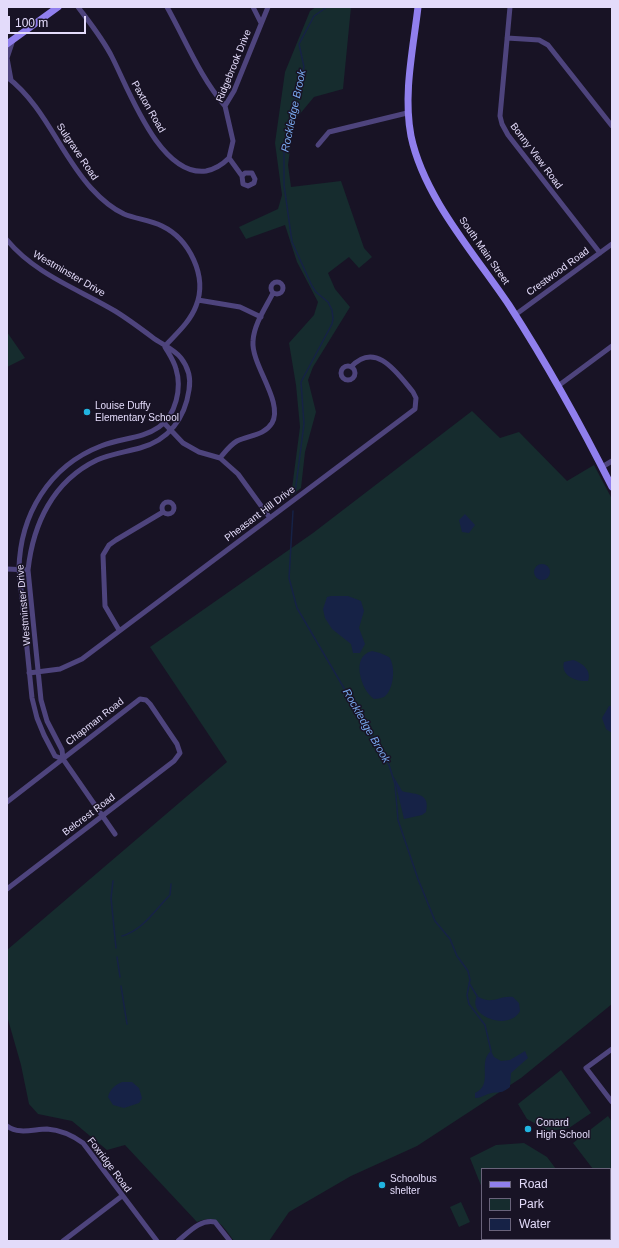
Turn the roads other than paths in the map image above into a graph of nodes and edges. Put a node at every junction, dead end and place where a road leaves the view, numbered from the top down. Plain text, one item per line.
1 (58, 7) edge
2 (78, 7) edge
3 (167, 7) edge
4 (253, 7) edge
5 (268, 7) edge
6 (418, 7) edge
7 (510, 7) edge
8 (261, 23) junction
9 (507, 38) junction
10 (10, 41) edge
11 (9, 78) edge
12 (225, 106) junction
13 (408, 113) junction
14 (612, 126) edge
15 (318, 145) dead end
16 (229, 158) junction
17 (242, 176) dead end
18 (7, 240) edge
19 (612, 244) edge
20 (600, 253) junction
21 (273, 293) dead end
22 (198, 300) junction
23 (515, 315) junction
24 (260, 317) junction
25 (165, 346) junction
26 (612, 346) edge
27 (351, 367) dead end
28 (558, 386) junction
29 (164, 423) junction
30 (170, 432) junction
31 (220, 458) junction
32 (612, 461) edge
33 (602, 467) junction
34 (612, 487) edge
35 (163, 512) dead end
36 (270, 518) junction
37 (7, 569) edge
38 (19, 569) junction
39 (28, 570) junction
40 (120, 630) junction
41 (39, 672) junction
42 (30, 673) junction
43 (180, 753) joint
44 (63, 758) junction
45 (7, 802) edge
46 (103, 815) junction
47 (115, 834) dead end
48 (7, 889) edge
49 (612, 1049) edge
50 (612, 1102) edge
51 (7, 1126) edge
52 (122, 1196) junction
53 (63, 1241) edge
54 (157, 1241) edge
55 (178, 1241) edge
56 (230, 1241) edge

1 - 10 main road
2 - 16 street, Paxton Road
3 - 12 street
4 - 8 street
5 - 8 street, Ridgebrook Drive
6 - 13 main road, South Main Street
7 - 9 street, Bonny View Road
8 - 12 street, Ridgebrook Drive
9 - 14 street
9 - 20 street, Bonny View Road
10 - 11 street, Sulgrave Road
11 - 22 street, Sulgrave Road
12 - 16 street, Ridgebrook Drive
13 - 15 street
13 - 23 main road, South Main Street
16 - 17 street
18 - 25 street, Westminster Drive
19 - 20 street, Crestwood Road
20 - 23 street, Crestwood Road
21 - 24 street
22 - 24 street
22 - 25 street, Sulgrave Road
23 - 28 main road, South Main Street
24 - 31 street
25 - 29 street, Westminster Drive
25 - 30 street, Westminster Drive
26 - 28 street
27 - 36 street, Pheasant Hill Drive
28 - 33 main road, South Main Street
29 - 30 street
29 - 38 street, Westminster Drive
30 - 31 street
30 - 39 street, Westminster Drive
31 - 36 street
32 - 33 street
33 - 34 main road, South Main Street
35 - 40 street
36 - 40 street, Pheasant Hill Drive
37 - 38 street
38 - 39 street
38 - 42 street, Westminster Drive
39 - 41 street, Westminster Drive
40 - 41 street, Pheasant Hill Drive
41 - 42 street, Pheasant Hill Drive
41 - 44 street, Westminster Drive
42 - 44 street, Westminster Drive
43 - 44 street, Chapman Road
43 - 46 street, Belcrest Road
44 - 45 street, Chapman Road
44 - 46 street, Westminster Drive
46 - 47 street, Westminster Drive
46 - 48 street, Belcrest Road
49 - 50 street
51 - 52 street, Foxridge Road
52 - 53 street
52 - 54 street, Foxridge Road
55 - 56 street

